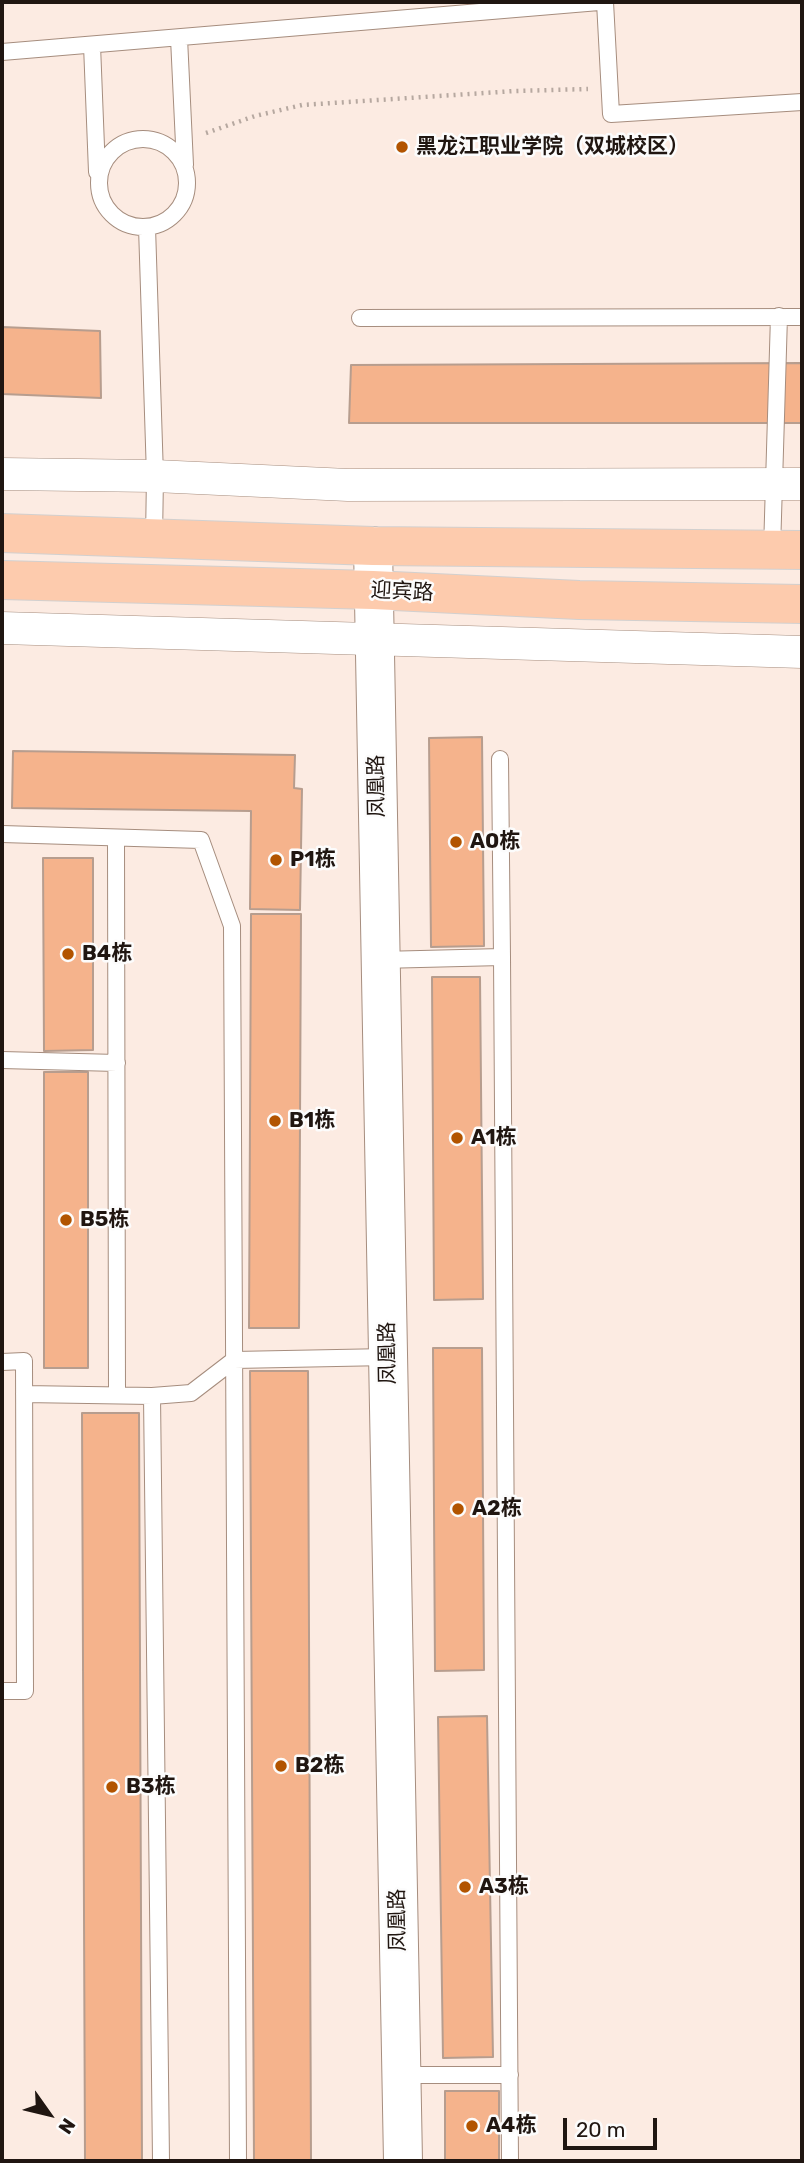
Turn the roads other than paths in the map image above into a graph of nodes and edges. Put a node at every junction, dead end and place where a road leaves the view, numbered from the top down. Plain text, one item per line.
1 (602, 2) edge
2 (179, 38) junction
3 (92, 45) junction
4 (2, 52) edge
5 (802, 102) edge
6 (185, 169) junction
7 (98, 182) junction
8 (147, 227) junction
9 (779, 316) junction
10 (802, 317) edge
11 (360, 318) dead end
12 (2, 474) edge
13 (155, 476) junction
14 (788, 484) edge
15 (2, 533) edge
16 (154, 538) junction
17 (373, 545) junction
18 (787, 550) edge
19 (2, 580) edge
20 (373, 590) junction
21 (802, 604) edge
22 (2, 628) edge
23 (374, 640) junction
24 (802, 652) edge
25 (500, 760) dead end
26 (2, 834) edge
27 (116, 838) junction
28 (502, 957) junction
29 (380, 960) junction
30 (2, 1060) edge
31 (117, 1063) junction
32 (388, 1357) junction
33 (234, 1360) junction
34 (2, 1362) edge
35 (24, 1394) junction
36 (117, 1394) junction
37 (152, 1396) junction
38 (2, 1691) edge
39 (401, 2075) junction
40 (510, 2075) junction
41 (161, 2161) edge
42 (238, 2161) edge
43 (403, 2161) edge
44 (510, 2161) edge

1 - 2 lane
1 - 5 lane
2 - 3 lane
2 - 6 lane
3 - 4 lane
3 - 7 lane
6 - 7 lane
6 - 8 lane
7 - 8 lane
8 - 13 lane
9 - 10 lane
9 - 11 lane
9 - 14 lane
12 - 13 street
13 - 14 street
13 - 16 lane
14 - 18 lane
15 - 16 main road
16 - 17 main road
17 - 18 main road
17 - 20 street, 凤凰路
19 - 20 main road, 迎宾路
20 - 21 main road, 迎宾路
20 - 23 street, 凤凰路
22 - 23 street
23 - 24 street
23 - 29 street, 凤凰路
25 - 28 lane
26 - 27 lane
27 - 31 lane
27 - 33 lane
28 - 29 lane
28 - 40 lane
29 - 32 street, 凤凰路
30 - 31 lane
31 - 36 lane
32 - 33 lane
32 - 39 street, 凤凰路
33 - 37 lane
33 - 42 lane
34 - 35 lane
35 - 36 lane
35 - 38 lane
36 - 37 lane
37 - 41 lane
39 - 40 lane
39 - 43 street, 凤凰路
40 - 44 lane

